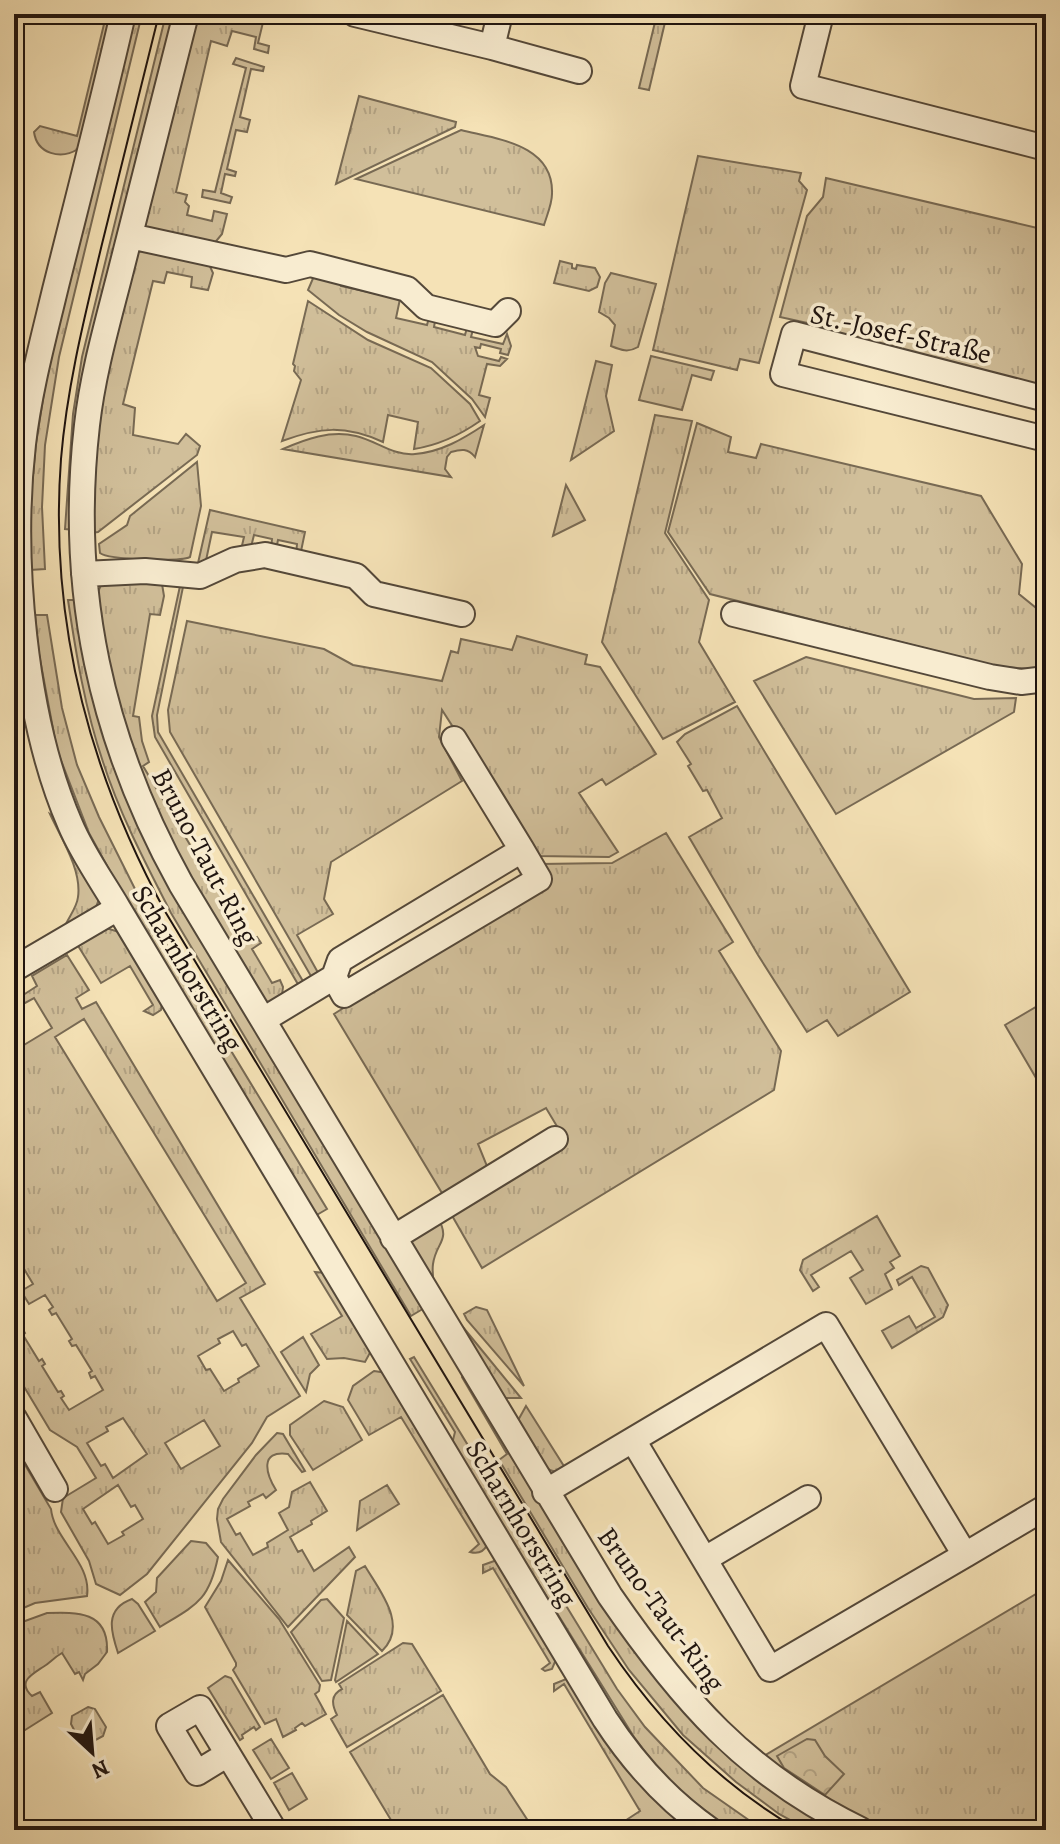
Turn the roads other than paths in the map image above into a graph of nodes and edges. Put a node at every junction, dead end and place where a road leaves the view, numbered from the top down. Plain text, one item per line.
1 (123, 14) edge
2 (186, 14) edge
3 (355, 14) edge
4 (500, 14) edge
5 (821, 14) edge
6 (492, 47) junction
7 (579, 71) dead end
8 (1046, 148) edge
9 (130, 236) junction
10 (508, 311) dead end
11 (1046, 399) edge
12 (1038, 438) edge
13 (1046, 461) edge
14 (84, 574) junction
15 (462, 614) dead end
16 (734, 614) dead end
17 (20, 648) edge
18 (1046, 679) edge
19 (454, 739) dead end
20 (522, 850) junction
21 (118, 908) junction
22 (14, 969) edge
23 (334, 977) junction
24 (263, 1020) junction
25 (555, 1139) dead end
26 (393, 1238) junction
27 (14, 1418) edge
28 (633, 1440) junction
29 (55, 1489) dead end
30 (545, 1492) junction
31 (808, 1498) dead end
32 (1046, 1507) edge
33 (965, 1555) junction
34 (705, 1559) junction
35 (228, 1754) dead end
36 (274, 1830) edge
37 (710, 1830) edge
38 (861, 1830) edge

1 - 17 street, Scharnhorstring
2 - 9 street, Bruno-Taut-Ring
3 - 6 street
4 - 6 street
5 - 8 street
6 - 7 street
9 - 10 street
9 - 14 street, Bruno-Taut-Ring
11 - 12 street, St.-Josef-Straße
12 - 13 street, St.-Josef-Straße
14 - 15 street
14 - 24 street, Bruno-Taut-Ring
16 - 18 street
17 - 21 street, Scharnhorstring
19 - 20 street
20 - 23 street
20 - 23 street
21 - 22 street
21 - 37 street, Scharnhorstring
23 - 24 street
24 - 26 street, Bruno-Taut-Ring
25 - 26 street
26 - 30 street, Bruno-Taut-Ring
27 - 29 street
28 - 30 street
28 - 33 street
28 - 34 street
30 - 38 street, Bruno-Taut-Ring
31 - 34 street
32 - 33 street
33 - 34 street
35 - 36 street

